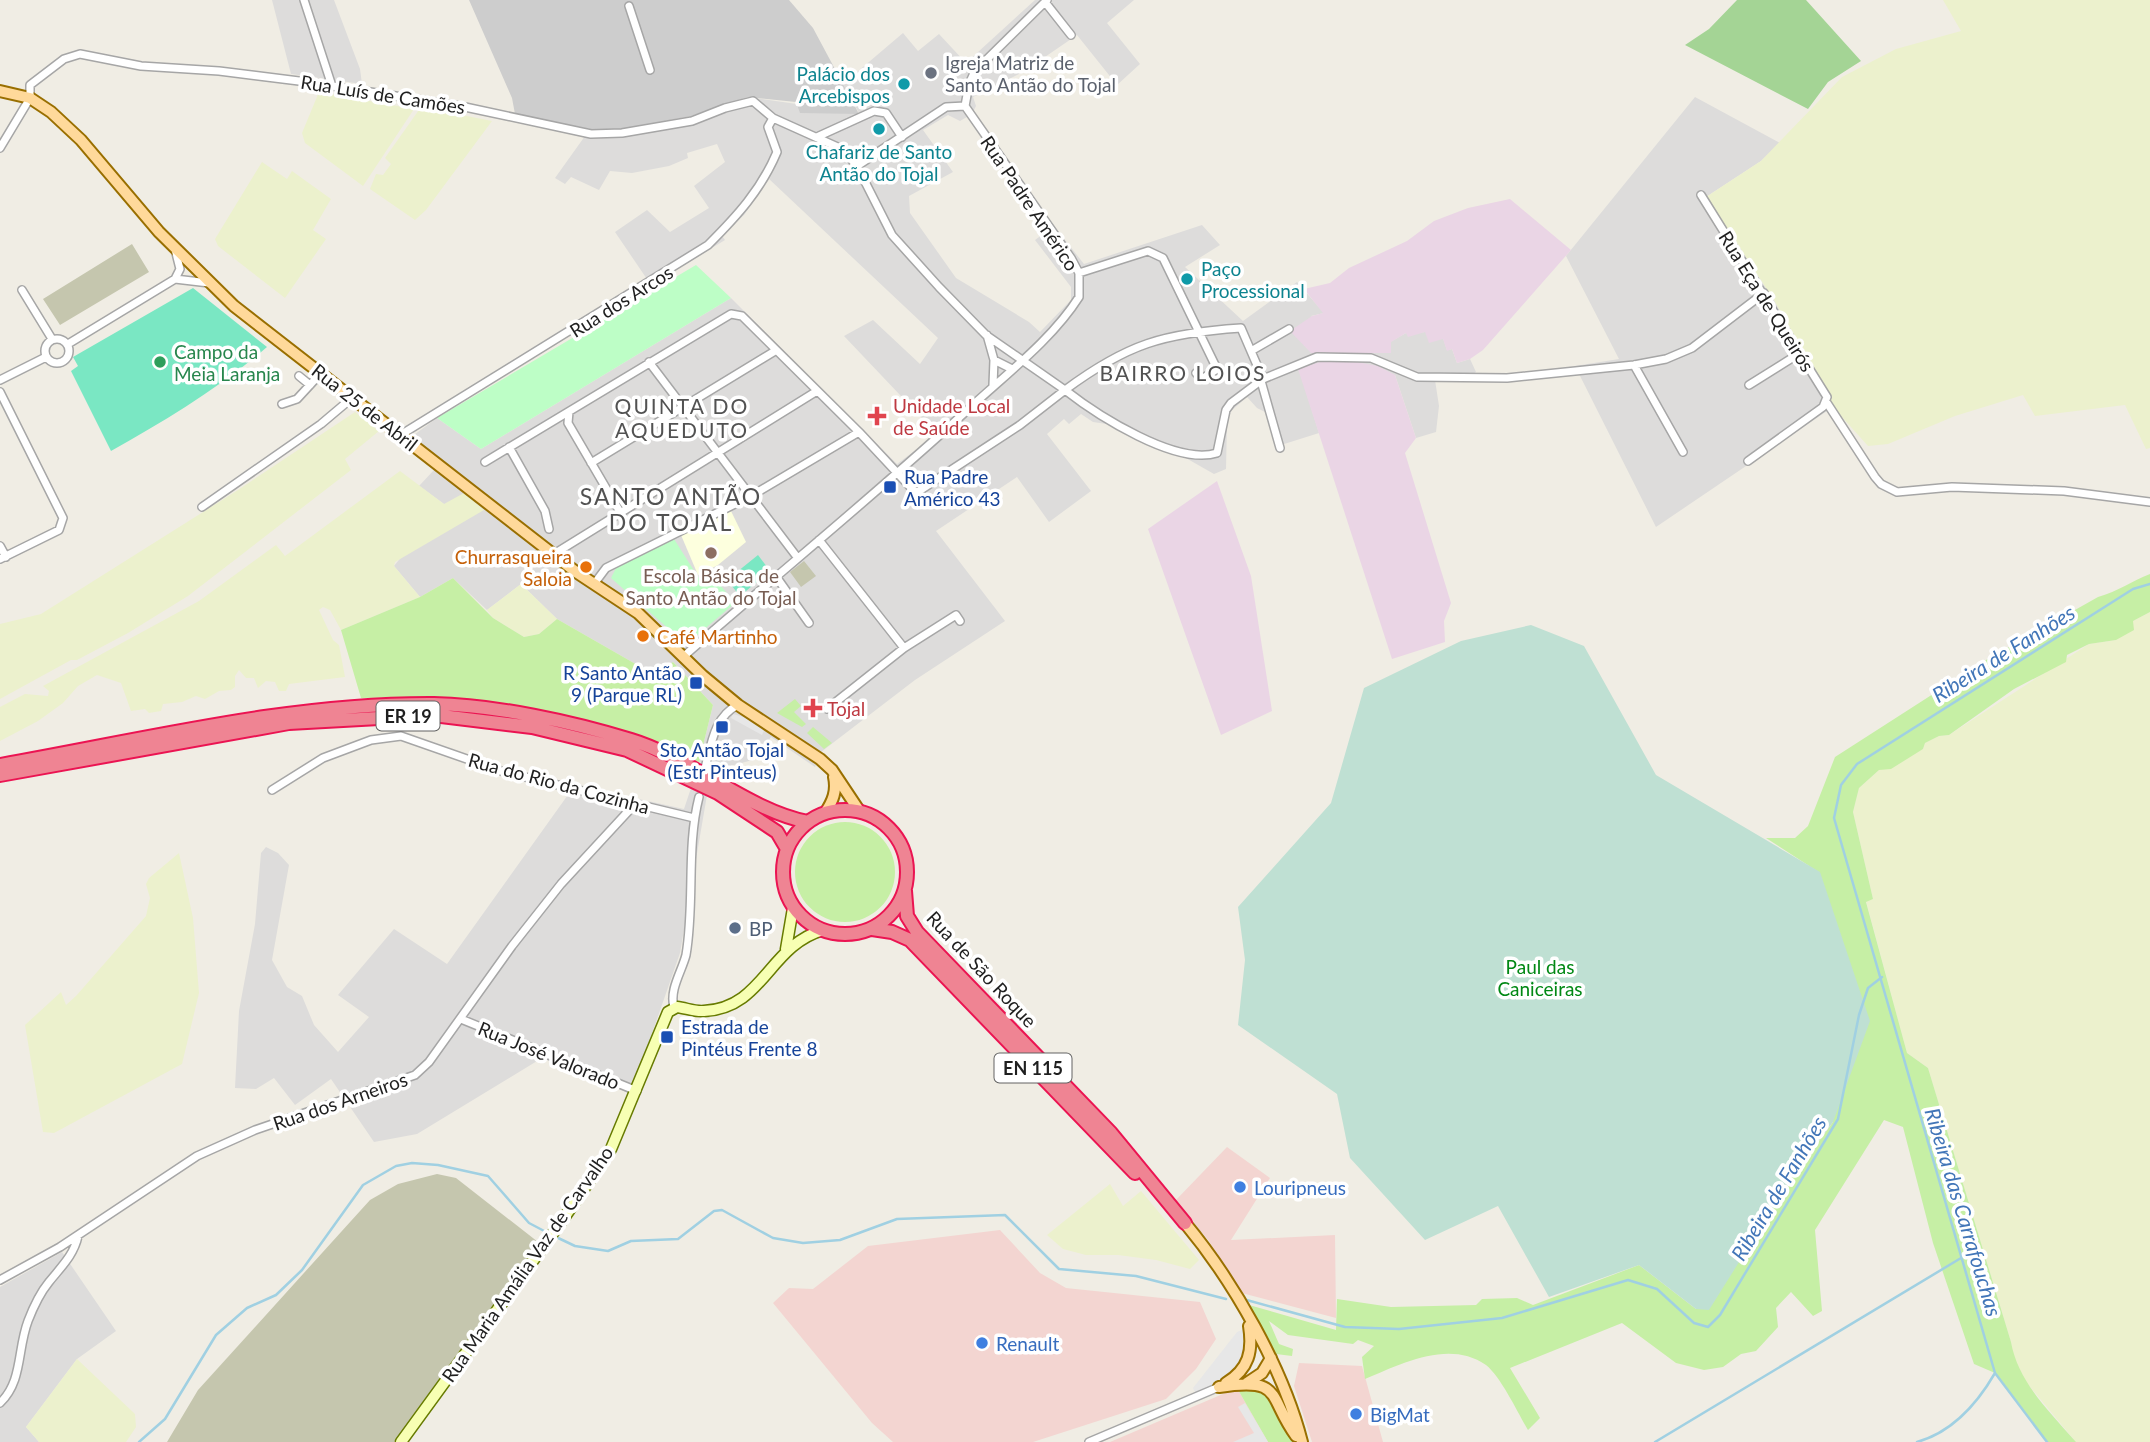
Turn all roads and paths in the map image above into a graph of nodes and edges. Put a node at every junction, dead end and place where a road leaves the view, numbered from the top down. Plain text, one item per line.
1 (304, 0) edge
2 (1046, 1) edge
3 (629, 6) dead end
4 (1071, 35) dead end
5 (650, 70) dead end
6 (332, 86) junction
7 (0, 91) edge
8 (30, 98) junction
9 (965, 106) junction
10 (773, 118) junction
11 (819, 136) junction
12 (902, 137) junction
13 (0, 148) edge
14 (857, 166) junction
15 (1701, 195) dead end
16 (175, 249) junction
17 (194, 268) junction
18 (180, 269) junction
19 (1079, 273) junction
20 (178, 280) junction
21 (210, 283) junction
22 (22, 290) dead end
23 (1765, 293) junction
24 (1289, 329) dead end
25 (1199, 331) junction
26 (986, 335) junction
27 (52, 339) junction
28 (68, 344) junction
29 (775, 351) junction
30 (1251, 351) junction
31 (1800, 353) junction
32 (46, 357) junction
33 (994, 360) junction
34 (1020, 361) junction
35 (649, 362) junction
36 (1634, 365) junction
37 (1012, 369) junction
38 (321, 373) junction
39 (1196, 373) dead end
40 (299, 376) dead end
41 (0, 380) edge
42 (1262, 380) junction
43 (1749, 385) dead end
44 (310, 386) junction
45 (991, 389) junction
46 (1065, 390) junction
47 (817, 391) junction
48 (0, 392) edge
49 (353, 397) junction
50 (282, 404) dead end
51 (1825, 405) junction
52 (684, 407) junction
53 (569, 411) junction
54 (859, 432) junction
55 (402, 434) junction
56 (509, 447) junction
57 (1280, 449) dead end
58 (717, 452) junction
59 (1683, 452) dead end
60 (1748, 460) dead end
61 (485, 462) dead end
62 (591, 464) junction
63 (899, 473) junction
64 (751, 496) junction
65 (2150, 502) edge
66 (202, 506) dead end
67 (620, 512) junction
68 (549, 528) dead end
69 (819, 540) junction
70 (0, 546) edge
71 (554, 554) junction
72 (797, 557) junction
73 (3, 558) edge
74 (775, 575) junction
75 (594, 584) junction
76 (960, 621) dead end
77 (809, 623) dead end
78 (904, 648) junction
79 (683, 657) junction
80 (738, 705) junction
81 (827, 709) dead end
82 (0, 765) edge
83 (832, 771) junction
84 (704, 772) junction
85 (0, 775) edge
86 (272, 790) dead end
87 (699, 797) dead end
88 (634, 805) junction
89 (860, 811) junction
90 (825, 813) junction
91 (694, 818) junction
92 (808, 822) junction
93 (787, 849) junction
94 (905, 891) junction
95 (793, 908) junction
96 (872, 929) junction
97 (822, 930) junction
98 (786, 949) junction
99 (674, 1007) junction
100 (461, 1019) junction
101 (637, 1091) junction
102 (1185, 1223) junction
103 (78, 1236) junction
104 (0, 1280) edge
105 (1248, 1319) junction
106 (1271, 1358) junction
107 (1247, 1383) junction
108 (1219, 1387) junction
109 (0, 1403) edge
110 (401, 1442) edge
111 (1089, 1442) edge
112 (1301, 1442) edge

1 - 6 street
2 - 4 street
2 - 9 street
3 - 5 street
6 - 8 street, Rua Luís de Camões
6 - 10 street, Rua Luís de Camões
7 - 8 main road
8 - 13 street
8 - 16 main road, Rua 25 de Abril
9 - 12 street
9 - 19 street, Rua Padre Américo
10 - 11 street
10 - 55 street, Rua dos Arcos
11 - 12 street
11 - 14 street
12 - 14 street
14 - 26 street
15 - 23 street, Rua Eça de Queirós
16 - 17 main road, Rua 25 de Abril
16 - 18 street
17 - 18 street
17 - 20 street
17 - 21 main road, Rua 25 de Abril
18 - 20 street
19 - 25 street
19 - 34 street, Rua Padre Américo
20 - 21 street
20 - 28 street
21 - 38 main road, Rua 25 de Abril
22 - 27 street
23 - 31 street, Rua Eça de Queirós
23 - 36 street
24 - 30 street
25 - 30 street
25 - 39 street
25 - 46 street
26 - 33 street
26 - 34 street
27 - 28 street
27 - 32 street
28 - 32 street
29 - 35 street
29 - 47 street
29 - 52 street
30 - 42 street
31 - 43 street
31 - 51 street, Rua Eça de Queirós
32 - 41 street
33 - 37 street
33 - 45 street
34 - 37 street, Rua Padre Américo
34 - 46 street
35 - 52 street
35 - 53 street
36 - 42 street
36 - 59 street
37 - 45 street, Rua Padre Américo
38 - 44 street
38 - 49 main road, Rua 25 de Abril
40 - 44 street
42 - 46 street
42 - 57 street
44 - 50 street
45 - 63 street, Rua Padre Américo
46 - 63 street
47 - 54 street
47 - 58 street
48 - 73 street
49 - 55 main road, Rua 25 de Abril
49 - 66 street
51 - 60 street
51 - 65 street, Rua Eça de Queirós
52 - 58 street
52 - 62 street
53 - 56 street
53 - 62 street
54 - 63 street
54 - 64 street
55 - 71 main road, Rua 25 de Abril
56 - 61 street
56 - 68 street
58 - 64 street
58 - 67 street
62 - 67 street
63 - 69 street, Rua Padre Américo
64 - 72 street
64 - 75 street
67 - 71 street
69 - 72 street, Rua Padre Américo
69 - 78 street
70 - 73 street
71 - 75 main road, Rua 25 de Abril
72 - 74 street, Rua Padre Américo
74 - 77 street
74 - 79 street, Rua Padre Américo
75 - 79 main road, Rua 25 de Abril
76 - 78 street
78 - 81 street
79 - 80 main road, Rua 25 de Abril
80 - 83 main road, Rua 25 de Abril
80 - 84 street
82 - 84 highway, ER 19
83 - 89 main road, Rua 25 de Abril
83 - 90 main road
84 - 92 highway, ER 19
85 - 93 highway, ER 19
86 - 88 street, Rua do Rio da Cozinha
87 - 91 street, Rua Maria Amália Vaz de Carvalho
88 - 91 street, Rua do Rio da Cozinha
88 - 100 street, Rua dos Arneiros
89 - 90 highway
89 - 94 highway
90 - 92 highway
91 - 99 street, Rua Maria Amália Vaz de Carvalho
92 - 93 highway
93 - 95 highway
94 - 96 highway
94 - 102 highway, Rua de São Roque / EN 115
95 - 97 highway
95 - 98 street
96 - 97 highway
96 - 102 highway, Rua de São Roque / EN 115
97 - 98 street
98 - 99 street
99 - 101 street, Rua Maria Amália Vaz de Carvalho
100 - 101 street, Rua José Valorado
100 - 103 street, Rua dos Arneiros
101 - 110 street, Rua Maria Amália Vaz de Carvalho
102 - 105 main road, Rua de São Roque / EN 115
103 - 104 street, Rua dos Arneiros
103 - 109 street
105 - 106 main road, Rua de São Roque / EN 115
105 - 108 main road
106 - 107 main road
106 - 112 main road, Rua de São Roque / EN 115
107 - 108 main road
107 - 112 main road
108 - 111 street

